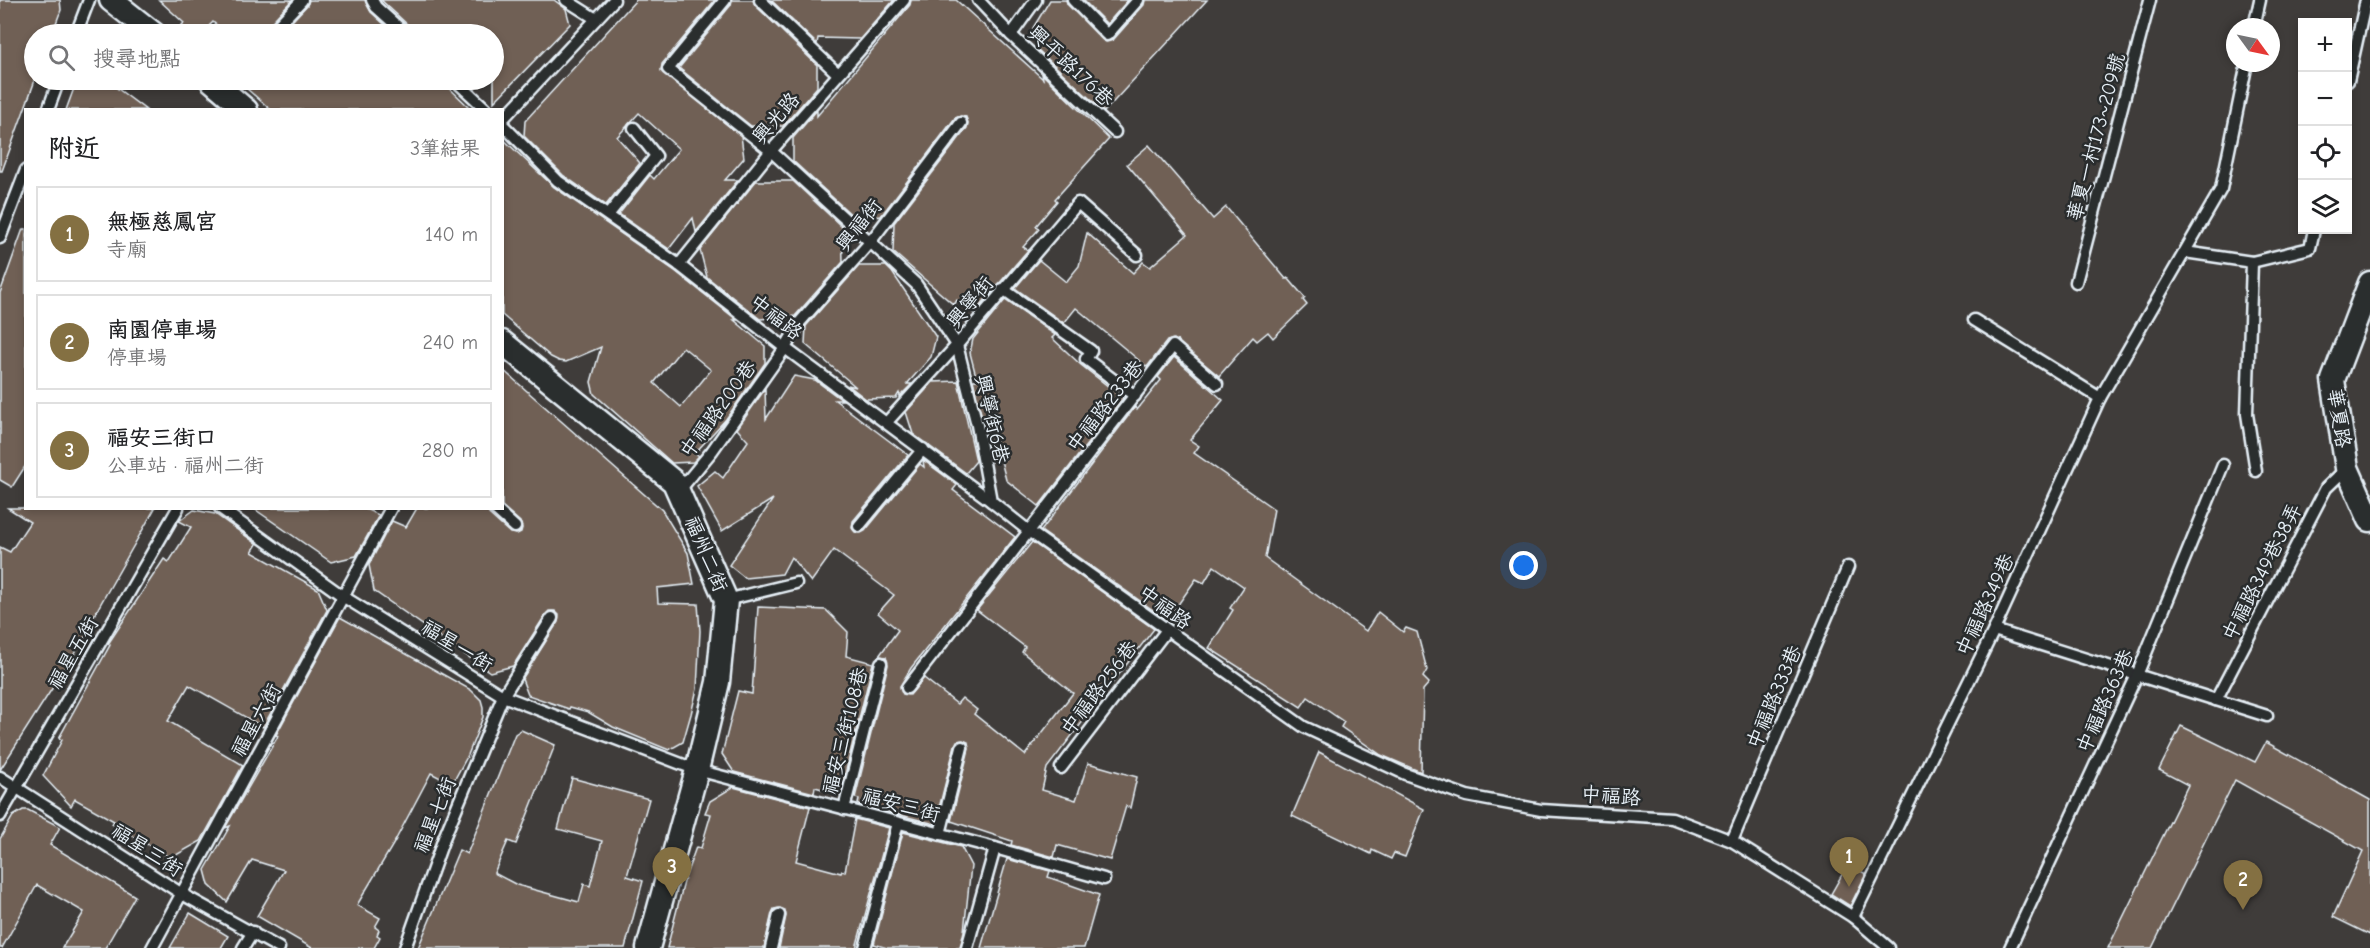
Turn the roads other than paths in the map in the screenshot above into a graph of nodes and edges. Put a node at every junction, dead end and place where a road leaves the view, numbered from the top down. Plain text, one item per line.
1 (89, 0) edge
2 (111, 0) edge
3 (302, 0) edge
4 (372, 0) edge
5 (566, 0) edge
6 (614, 0) edge
7 (724, 0) edge
8 (760, 0) edge
9 (904, 0) edge
10 (978, 0) edge
11 (1036, 0) edge
12 (1073, 0) edge
13 (1138, 0) edge
14 (2150, 0) edge
15 (2260, 0) edge
16 (2366, 0) edge
17 (2256, 18) edge
18 (596, 19) junction
19 (80, 24) edge
20 (141, 24) edge
21 (279, 24) edge
22 (395, 24) edge
23 (1011, 35) junction
24 (2245, 72) edge
25 (2350, 72) edge
26 (838, 74) junction
27 (55, 90) edge
28 (227, 90) edge
29 (466, 90) edge
30 (49, 108) edge
31 (244, 108) edge
32 (485, 108) edge
33 (504, 120) edge
34 (961, 123) dead end
35 (504, 124) edge
36 (634, 128) dead end
37 (1115, 132) dead end
38 (771, 151) junction
39 (24, 175) edge
40 (608, 215) junction
41 (2313, 234) edge
42 (0, 238) edge
43 (871, 241) junction
44 (2185, 252) junction
45 (1137, 255) dead end
46 (2252, 262) junction
47 (679, 265) junction
48 (2076, 282) dead end
49 (2370, 282) edge
50 (1003, 289) junction
51 (2366, 308) edge
52 (1974, 320) dead end
53 (504, 344) edge
54 (957, 345) junction
55 (785, 348) junction
56 (1217, 384) dead end
57 (1135, 396) junction
58 (2100, 398) junction
59 (886, 422) junction
60 (923, 449) junction
61 (2223, 465) dead end
62 (2347, 468) junction
63 (2256, 471) dead end
64 (680, 491) junction
65 (991, 501) junction
66 (177, 510) edge
67 (223, 510) edge
68 (390, 510) edge
69 (496, 510) edge
70 (2370, 520) edge
71 (859, 526) dead end
72 (515, 527) dead end
73 (1030, 532) junction
74 (1848, 567) dead end
75 (796, 584) dead end
76 (344, 597) junction
77 (726, 600) junction
78 (552, 618) dead end
79 (1994, 630) junction
80 (1166, 631) junction
81 (881, 663) dead end
82 (2137, 675) junction
83 (907, 688) dead end
84 (503, 696) junction
85 (2216, 700) junction
86 (2267, 716) dead end
87 (962, 747) dead end
88 (1061, 768) dead end
89 (698, 770) junction
90 (0, 777) edge
91 (16, 787) junction
92 (844, 808) junction
93 (0, 816) edge
94 (898, 823) junction
95 (940, 834) junction
96 (1732, 842) junction
97 (995, 848) junction
98 (1104, 879) dead end
99 (182, 894) junction
100 (779, 915) dead end
101 (1853, 917) junction
102 (253, 932) junction
103 (865, 946) edge
104 (152, 948) edge
105 (243, 948) edge
106 (279, 948) edge
107 (405, 948) edge
108 (648, 948) edge
109 (771, 948) edge
110 (967, 948) edge
111 (1889, 948) edge
112 (2010, 948) edge

1 - 19 lane
2 - 20 street
3 - 21 lane
4 - 22 lane
5 - 18 lane
6 - 18 lane
7 - 38 lane, 興寧街6巷
8 - 26 lane
9 - 26 lane, 興光路
10 - 23 lane, 興平路176巷
11 - 23 lane
12 - 13 lane
14 - 48 lane, 華夏一村173~209號
15 - 17 lane
16 - 25 lane
18 - 33 lane
23 - 37 lane, 興平路176巷
24 - 44 lane, 中福路349巷
26 - 38 lane, 興光路
27 - 30 lane
28 - 31 street
29 - 32 lane
34 - 43 lane, 興福街
35 - 40 lane, 中福路
36 - 40 lane
38 - 43 lane, 興寧街6巷
38 - 47 lane, 興光路
39 - 42 lane
40 - 47 lane, 中福路
41 - 46 lane
43 - 54 lane, 興寧街6巷
43 - 55 lane, 興福街
44 - 46 lane
44 - 58 lane, 中福路349巷
45 - 50 lane, 興寧街
46 - 63 lane
47 - 55 lane, 中福路
49 - 51 street, 華夏路
50 - 54 lane, 興寧街
50 - 57 lane
51 - 62 street, 華夏路
52 - 58 lane
53 - 64 street, 福州二街
54 - 59 lane, 興寧街
54 - 65 lane, 興寧街6巷
55 - 59 lane, 中福路
55 - 64 lane, 中福路200巷
56 - 57 lane, 中福路233巷
57 - 73 lane, 中福路233巷
58 - 79 lane, 中福路349巷
59 - 60 lane, 中福路
60 - 65 lane, 中福路
60 - 71 lane
61 - 82 lane, 中福路363巷
62 - 70 street, 華夏路
62 - 85 lane, 中福路349巷38弄
64 - 77 street, 福州二街
65 - 73 lane, 中福路
66 - 91 lane, 福星五街
67 - 76 lane, 福星一街
68 - 76 lane, 福星六街
69 - 72 lane
73 - 80 lane, 中福路
73 - 83 lane, 中福路233巷
74 - 96 lane, 中福路333巷
75 - 77 lane
76 - 84 lane, 福星一街
76 - 99 lane, 福星六街
77 - 89 street, 福州二街
78 - 84 lane, 福星七街
79 - 82 lane
79 - 101 lane, 中福路349巷
80 - 88 lane, 中福路256巷
80 - 96 lane, 中福路
81 - 92 lane, 福安三街108巷
82 - 85 lane
82 - 112 lane, 中福路363巷
84 - 89 lane, 福星一街
84 - 107 lane, 福星七街
85 - 86 lane
87 - 95 lane
89 - 92 lane, 福安三街
89 - 108 street, 福州二街
90 - 91 lane, 福星三街
91 - 93 lane, 福星五街
91 - 99 lane, 福星三街
92 - 94 lane, 福安三街
94 - 95 lane, 福安三街
94 - 103 lane
95 - 97 lane, 福安三街
96 - 101 lane, 中福路
97 - 98 lane, 福安三街
97 - 110 lane
99 - 102 lane, 福星三街
99 - 104 lane, 福星六街
100 - 109 lane
101 - 111 lane, 中福路
102 - 105 lane
102 - 106 lane, 福星三街

